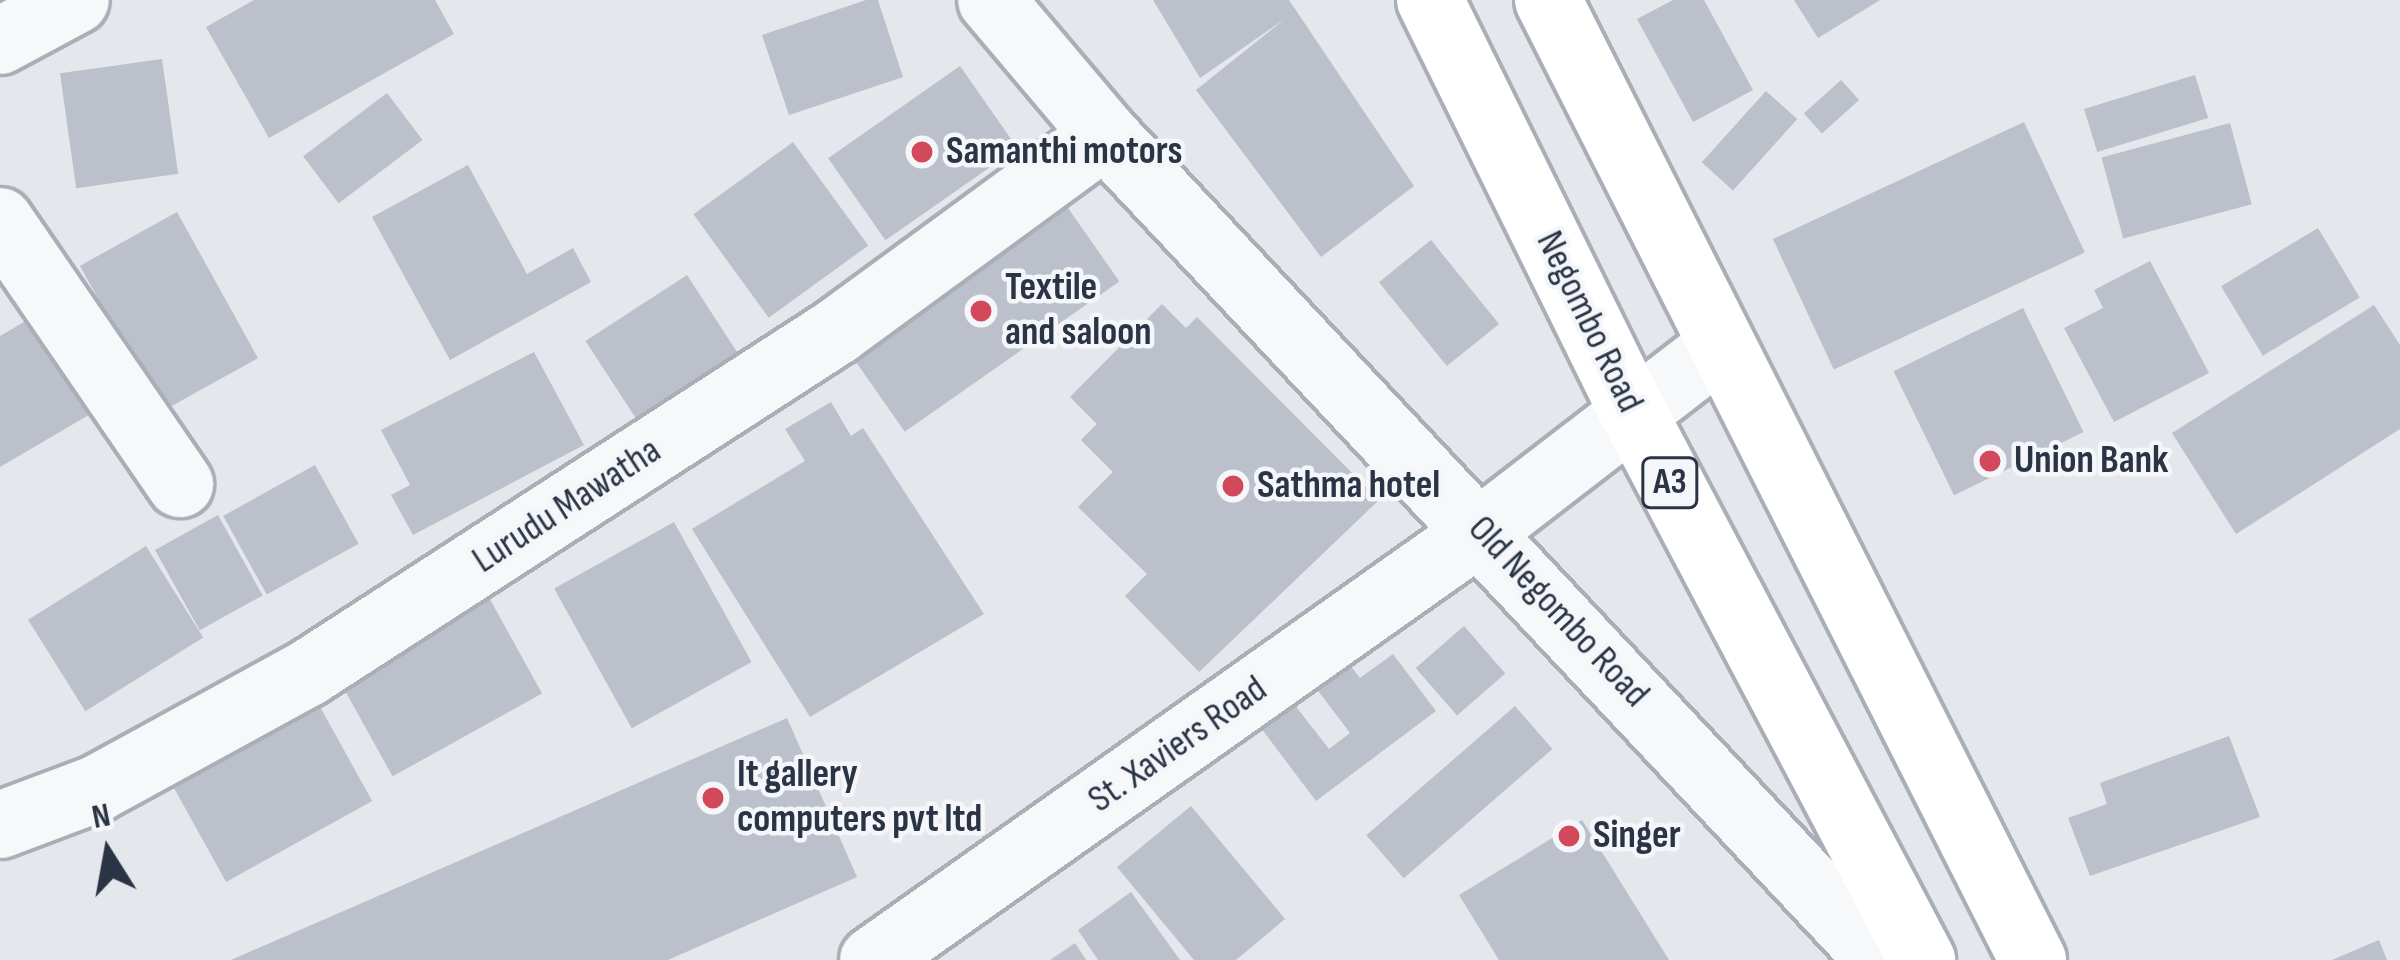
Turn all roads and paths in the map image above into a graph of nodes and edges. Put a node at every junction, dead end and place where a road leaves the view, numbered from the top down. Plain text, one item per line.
1 (76, 0) edge
2 (991, 0) edge
3 (1430, 0) edge
4 (1549, 0) edge
5 (0, 40) edge
6 (1105, 135) junction
7 (0, 221) edge
8 (1720, 347) junction
9 (1633, 412) junction
10 (180, 484) dead end
11 (1482, 530) junction
12 (0, 825) edge
13 (873, 960) edge
14 (1880, 960) edge
15 (1922, 960) edge
16 (2033, 960) edge

1 - 5 street
2 - 6 street, Old Negombo Road
3 - 9 highway, Negombo Road / A3
4 - 8 highway
6 - 11 street, Old Negombo Road
6 - 12 street, Lurudu Mawatha
7 - 10 street
8 - 9 street, St. Xaviers Road
8 - 16 highway
9 - 11 street, St. Xaviers Road
9 - 15 highway, Negombo Road / A3
11 - 13 street, St. Xaviers Road
11 - 14 street, Old Negombo Road

